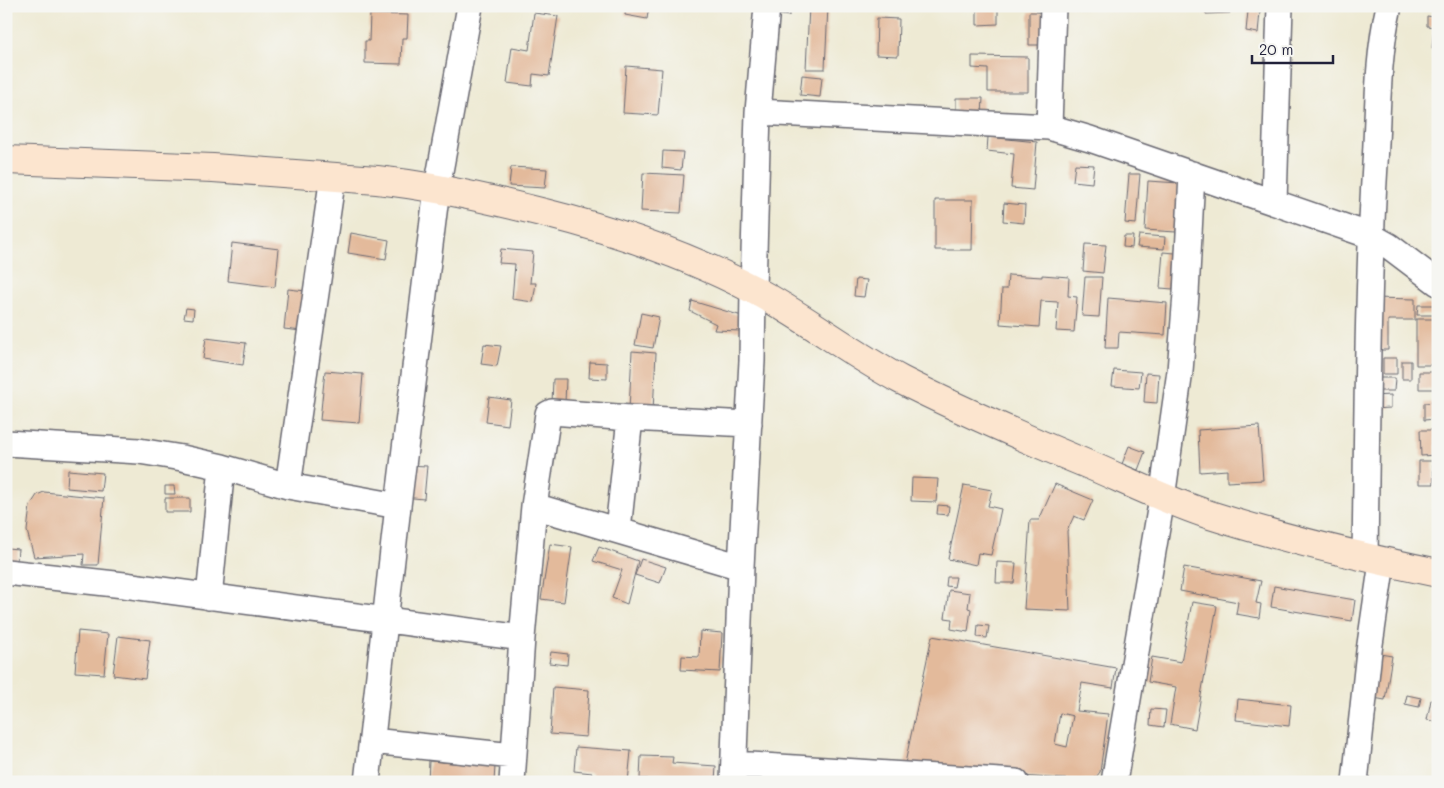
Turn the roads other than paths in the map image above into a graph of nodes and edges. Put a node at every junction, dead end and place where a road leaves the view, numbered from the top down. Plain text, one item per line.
1 (470, 6) edge
2 (767, 6) edge
3 (1053, 6) edge
4 (1280, 6) edge
5 (1389, 6) edge
6 (758, 112) junction
7 (1049, 127) junction
8 (6, 160) edge
9 (1192, 174) junction
10 (333, 176) junction
11 (437, 188) junction
12 (1274, 202) junction
13 (1371, 236) junction
14 (1438, 282) edge
15 (753, 289) junction
16 (630, 418) junction
17 (749, 424) junction
18 (6, 442) edge
19 (222, 467) junction
20 (288, 486) junction
21 (1162, 498) junction
22 (398, 506) junction
23 (534, 506) junction
24 (618, 530) junction
25 (1374, 559) junction
26 (741, 567) junction
27 (6, 572) edge
28 (1438, 573) edge
29 (209, 596) junction
30 (385, 620) junction
31 (522, 638) junction
32 (372, 741) junction
33 (513, 756) junction
34 (733, 773) edge
35 (367, 782) edge
36 (512, 782) edge
37 (1016, 782) edge
38 (1114, 782) edge
39 (1355, 782) edge

1 - 11 street
2 - 6 street
3 - 7 street
4 - 12 street
5 - 13 street
6 - 7 street
6 - 15 street
7 - 9 street
8 - 10 street
9 - 12 street
9 - 21 street
10 - 11 street
10 - 20 street
11 - 15 street
11 - 22 street
12 - 13 street
13 - 14 street
13 - 25 street
15 - 17 street
15 - 21 street
16 - 17 street
16 - 23 street
16 - 24 street
17 - 26 street
18 - 19 street
19 - 20 street
19 - 29 street
20 - 22 street
21 - 25 street
21 - 38 street
22 - 30 street
23 - 24 street
23 - 31 street
24 - 26 street
25 - 28 street
25 - 39 street
26 - 34 street
27 - 29 street
29 - 30 street
30 - 31 street
30 - 32 street
31 - 33 street
32 - 33 street
32 - 35 street
33 - 36 street
34 - 37 street

